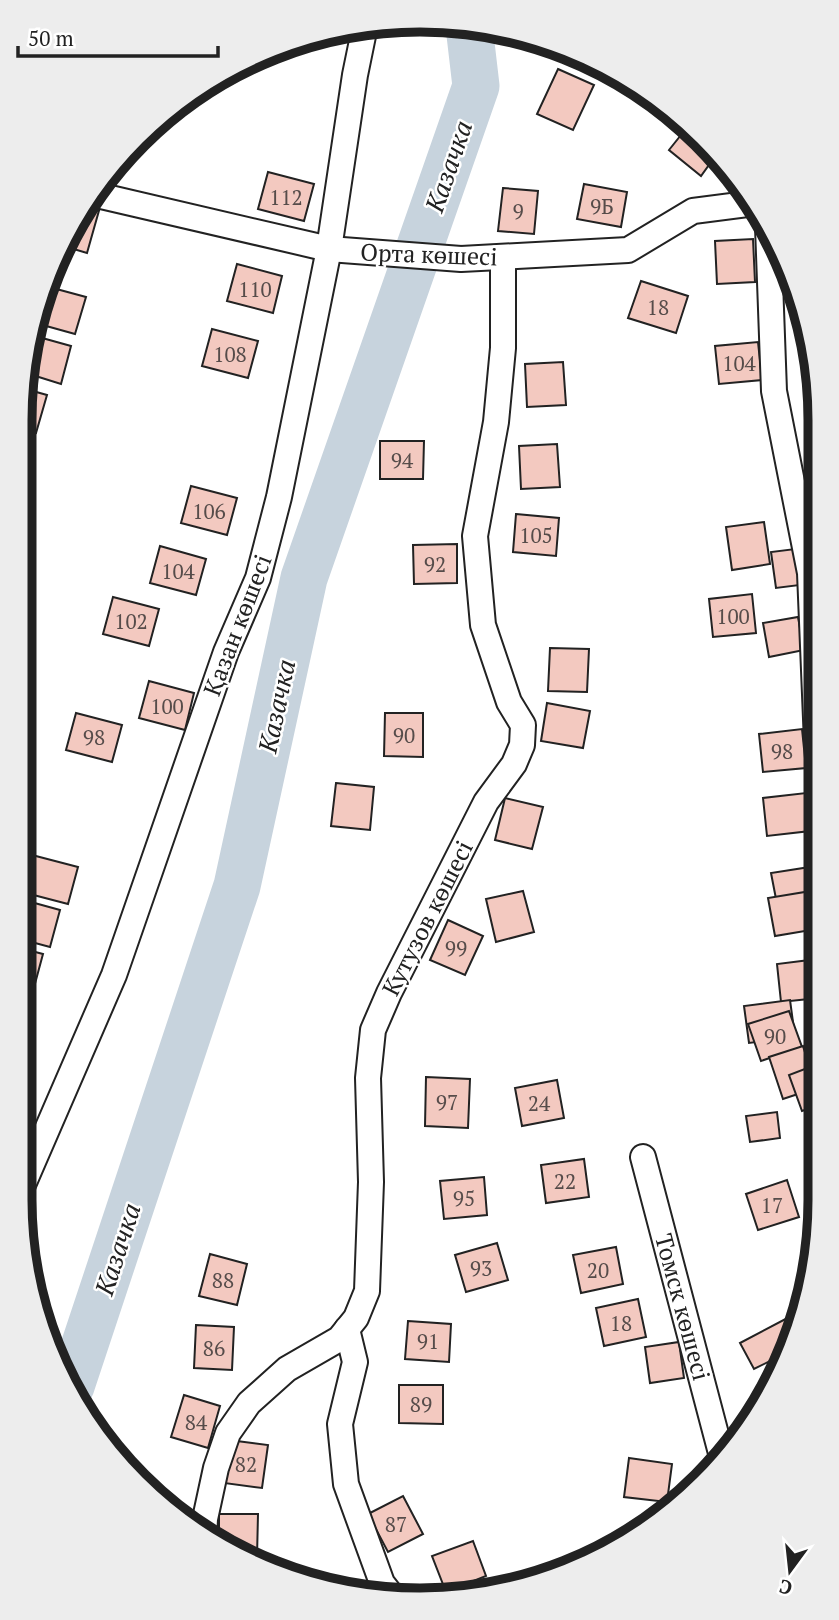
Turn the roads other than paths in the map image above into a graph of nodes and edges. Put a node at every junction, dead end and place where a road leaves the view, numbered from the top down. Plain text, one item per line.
1 (363, 36) edge
2 (103, 196) edge
3 (742, 205) edge
4 (337, 249) junction
5 (769, 252) edge
6 (503, 257) junction
7 (808, 563) edge
8 (643, 1157) dead end
9 (32, 1164) edge
10 (347, 1329) junction
11 (719, 1446) edge
12 (205, 1524) edge
13 (385, 1587) edge

1 - 4 street, Қазан көшесі
2 - 4 street, Орта көшесі
3 - 6 street, Орта көшесі
4 - 6 street, Орта көшесі
4 - 9 street, Қазан көшесі
5 - 7 street
6 - 10 street, Кутузов көшесі
8 - 11 street, Томск көшесі
10 - 12 street, Кутузов көшесі
10 - 13 street

